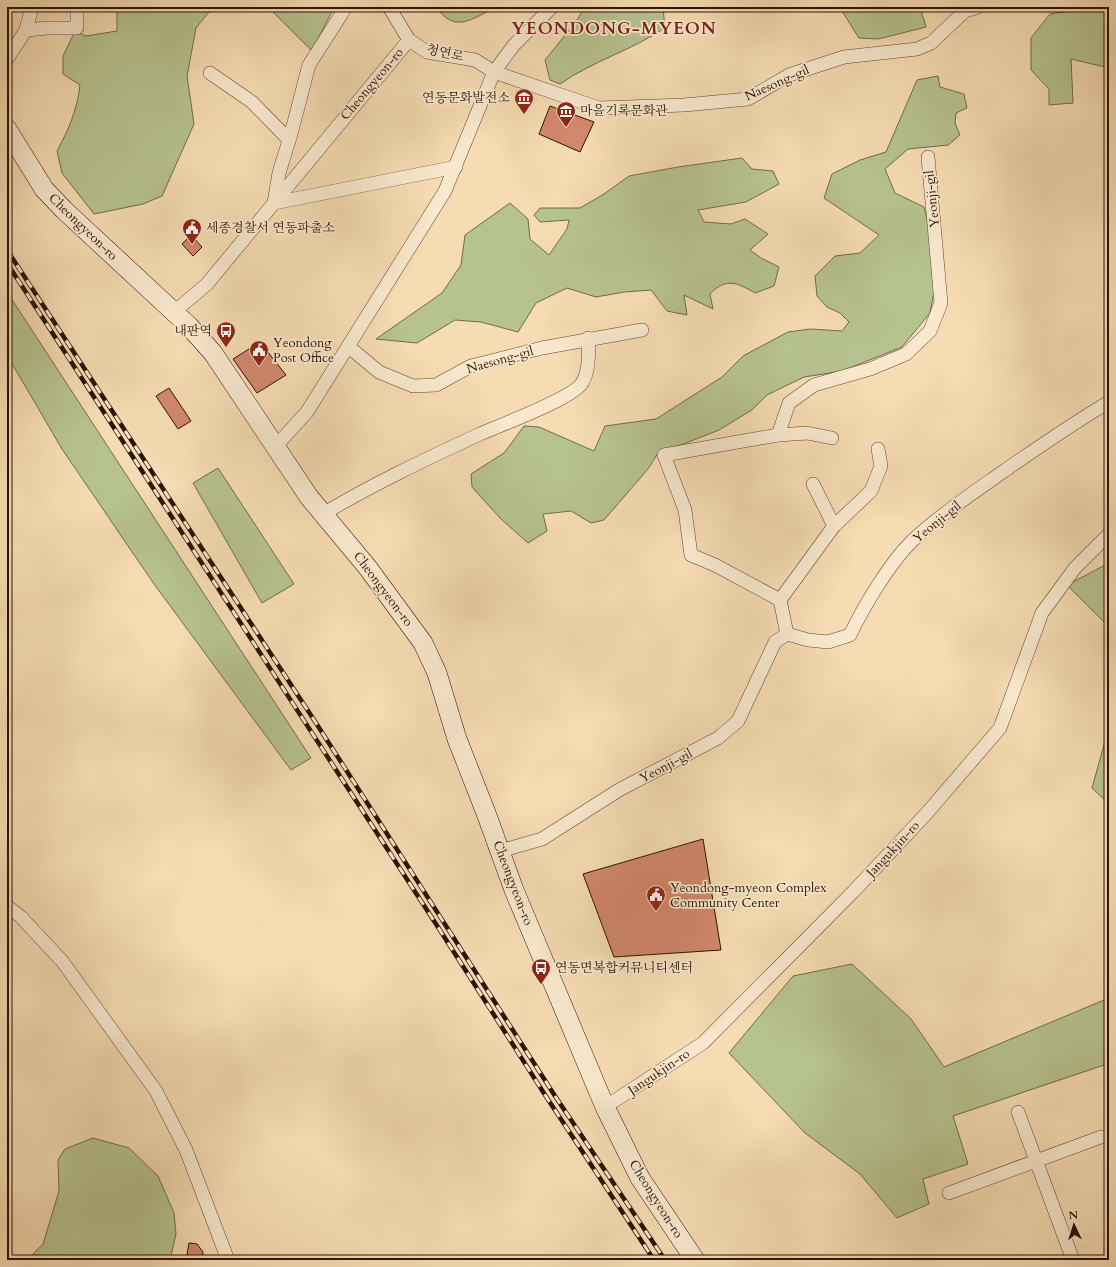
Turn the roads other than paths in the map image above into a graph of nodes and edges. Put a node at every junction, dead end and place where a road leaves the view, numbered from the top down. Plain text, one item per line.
1 (32, 7) edge
2 (77, 7) edge
3 (346, 7) edge
4 (389, 7) edge
5 (552, 7) edge
6 (978, 7) edge
7 (26, 30) junction
8 (409, 40) junction
9 (7, 58) edge
10 (494, 72) junction
11 (210, 73) dead end
12 (7, 129) edge
13 (289, 140) junction
14 (928, 157) dead end
15 (456, 167) junction
16 (274, 203) junction
17 (174, 312) junction
18 (642, 330) dead end
19 (588, 338) junction
20 (349, 347) junction
21 (1109, 402) edge
22 (778, 435) junction
23 (832, 438) dead end
24 (276, 446) junction
25 (878, 449) dead end
26 (813, 484) dead end
27 (323, 514) junction
28 (834, 526) junction
29 (1109, 534) edge
30 (780, 600) junction
31 (787, 634) junction
32 (500, 851) junction
33 (7, 906) edge
34 (605, 1107) junction
35 (1018, 1112) dead end
36 (1101, 1137) dead end
37 (1036, 1161) junction
38 (949, 1193) dead end
39 (228, 1260) edge
40 (695, 1260) edge
41 (1073, 1260) edge

1 - 7 street
2 - 7 street
3 - 13 street
4 - 8 street, 청연로
5 - 10 street
6 - 10 street, Naesong-gil
7 - 9 street
8 - 10 street, 청연로
8 - 16 street, Cheongyeon-ro
10 - 15 street
11 - 13 street
12 - 17 main road, Cheongyeon-ro
13 - 16 street
14 - 22 street, Yeonji-gil
15 - 16 street
15 - 20 street
16 - 17 street, Cheongyeon-ro
17 - 24 main road, Cheongyeon-ro
18 - 19 street, Naesong-gil
19 - 20 street, Naesong-gil
19 - 27 street
20 - 24 street
21 - 31 street, Yeonji-gil
22 - 23 street
22 - 30 street
24 - 27 main road, Cheongyeon-ro
25 - 28 street
26 - 28 street
27 - 32 main road, Cheongyeon-ro
28 - 30 street
29 - 34 street, Jangukjin-ro
30 - 31 street
31 - 32 street, Yeonji-gil
32 - 34 main road, Cheongyeon-ro
33 - 39 street
34 - 40 main road, Cheongyeon-ro
35 - 37 street
36 - 37 street
37 - 38 street
37 - 41 street

